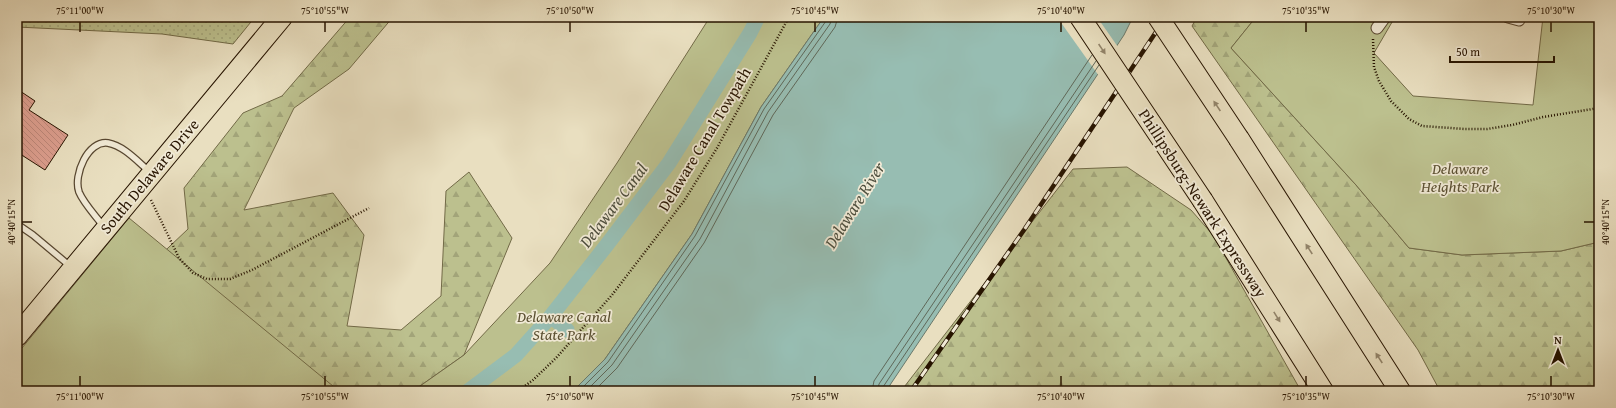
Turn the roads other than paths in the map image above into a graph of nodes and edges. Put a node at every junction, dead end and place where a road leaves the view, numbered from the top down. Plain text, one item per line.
1 (282, 17) edge
2 (1080, 17) edge
3 (1158, 17) edge
4 (1385, 17) edge
5 (1508, 17) edge
6 (1519, 20) dead end
7 (1377, 28) road end
8 (147, 179) junction
9 (17, 224) edge
10 (105, 228) junction
11 (73, 269) junction
12 (17, 336) edge
13 (1324, 391) edge
14 (1400, 391) edge

1 - 8 highway, South Delaware Drive
2 -> 13 highway, Phillipsburg-Newark Expressway, bridge
14 -> 3 highway, bridge
4 - 7 street
5 - 6 street
8 - 10 highway, South Delaware Drive
8 - 10 lane
9 - 11 lane
10 - 11 highway, South Delaware Drive
11 - 12 highway, South Delaware Drive

